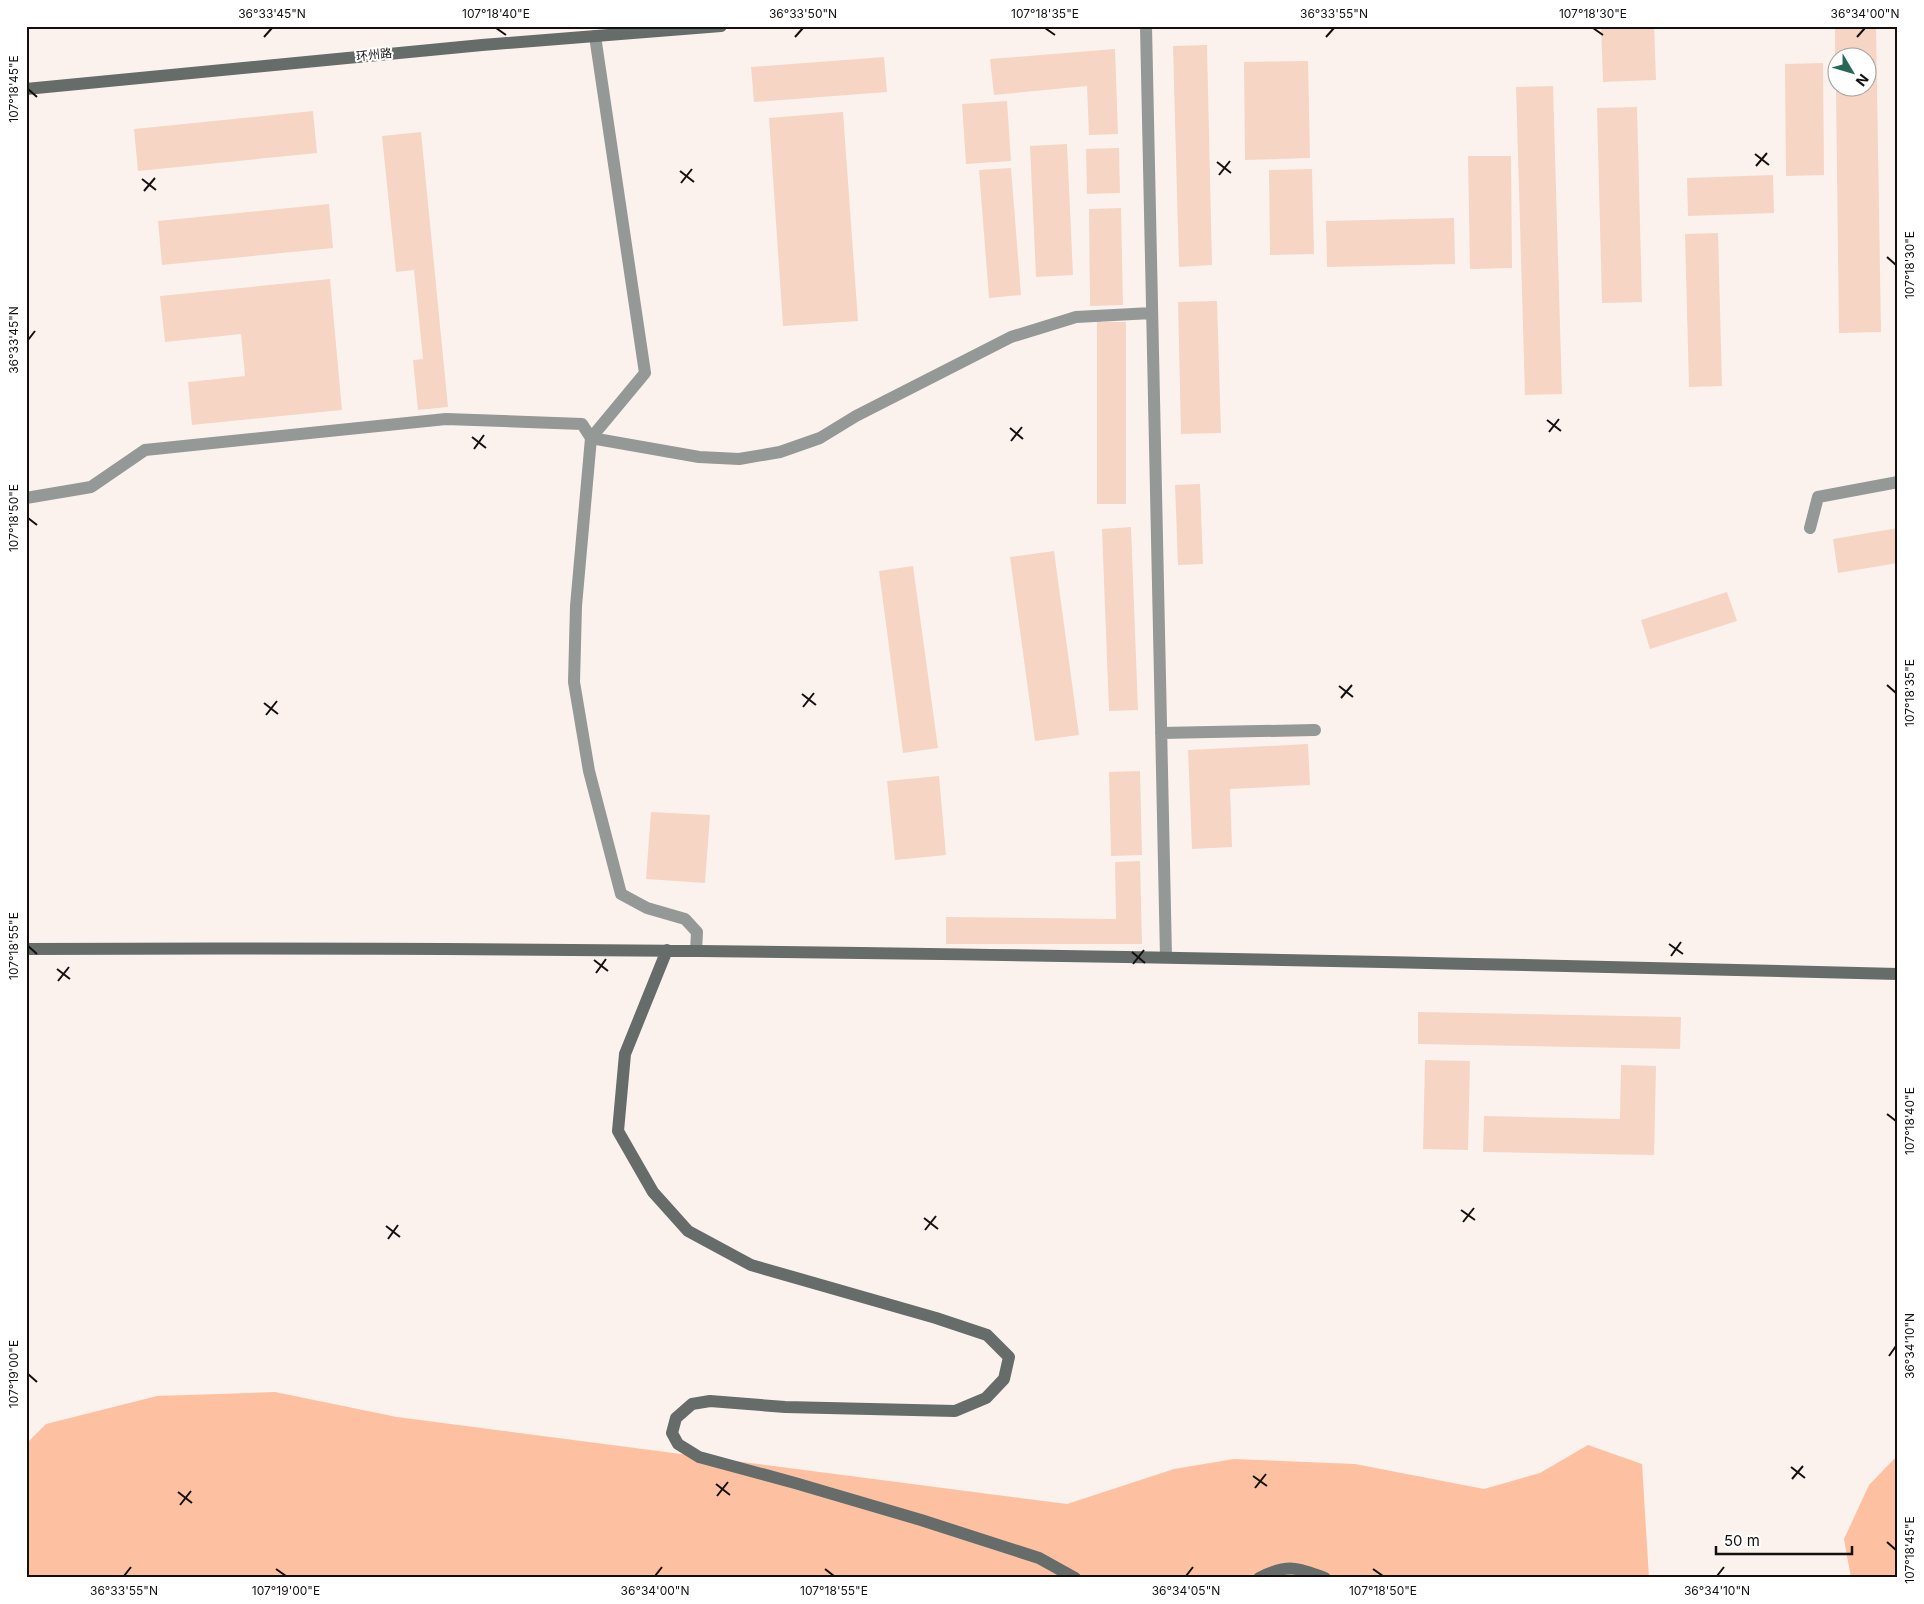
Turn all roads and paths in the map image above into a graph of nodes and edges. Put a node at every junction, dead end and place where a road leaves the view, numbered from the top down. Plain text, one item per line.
1 (721, 26) edge
2 (1146, 26) edge
3 (595, 36) junction
4 (26, 89) edge
5 (1152, 313) junction
6 (591, 438) junction
7 (1898, 482) edge
8 (26, 498) edge
9 (1810, 528) dead end
10 (1315, 730) dead end
11 (1161, 732) junction
12 (26, 949) edge
13 (667, 950) junction
14 (696, 951) junction
15 (1166, 957) junction
16 (1898, 974) edge
17 (1075, 1578) edge
18 (1259, 1578) edge
19 (1325, 1578) edge

1 - 3 street, 环州路
2 - 5 street
3 - 4 street, 环州路
3 - 6 street
5 - 6 street
5 - 11 street
6 - 8 street
6 - 14 street
7 - 9 street
10 - 11 street
11 - 15 street
12 - 13 street
13 - 14 street
13 - 17 street
14 - 15 street
15 - 16 street
18 - 19 street

